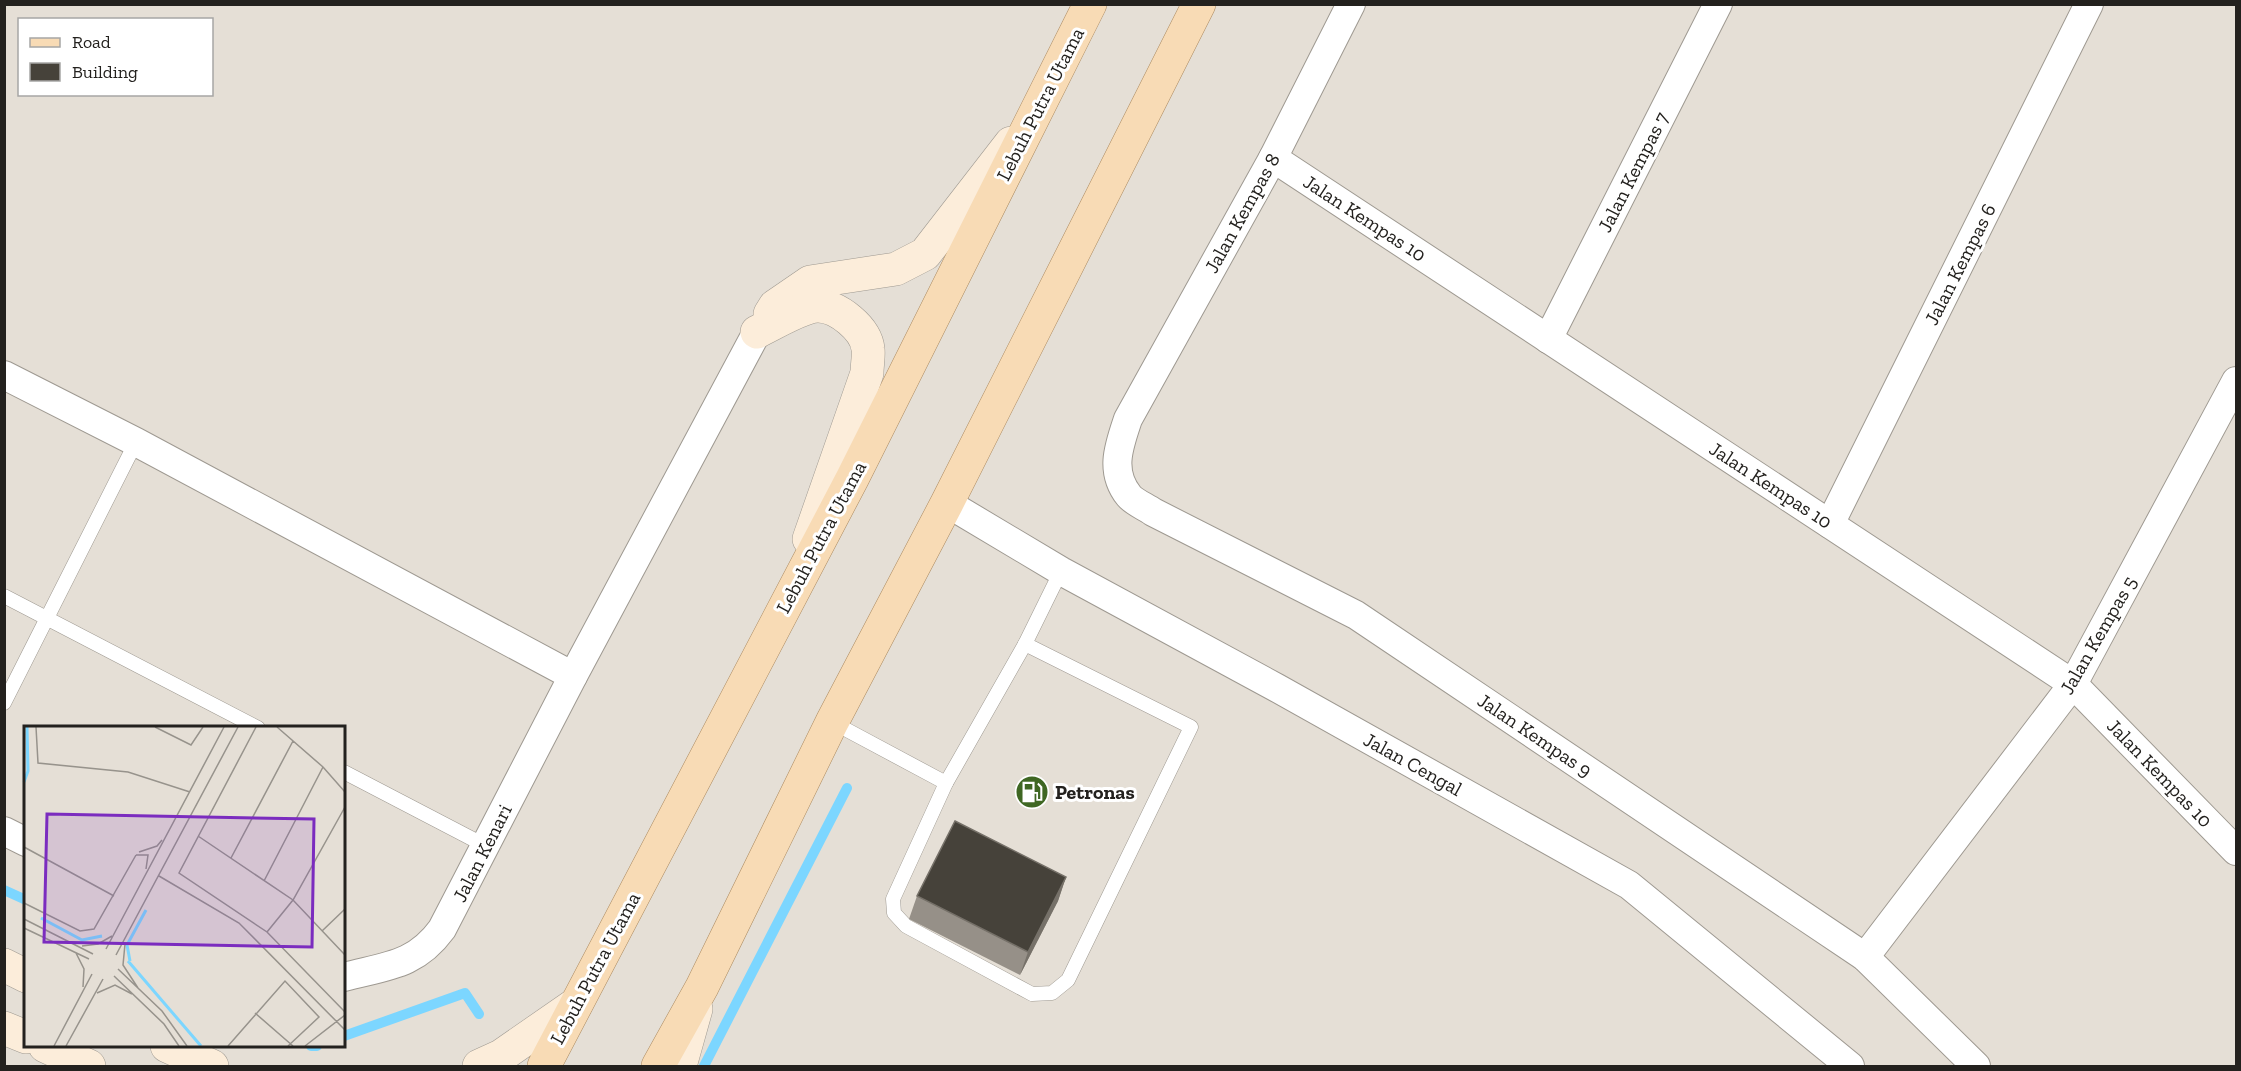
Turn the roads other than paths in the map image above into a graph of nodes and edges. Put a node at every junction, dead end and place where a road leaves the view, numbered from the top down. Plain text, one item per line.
1 (1090, 4) edge
2 (1199, 4) edge
3 (1351, 4) edge
4 (1718, 4) edge
5 (2089, 4) edge
6 (1041, 102) junction
7 (1273, 158) junction
8 (757, 332) junction
9 (1548, 339) junction
10 (4, 375) edge
11 (2236, 381) edge
12 (1128, 419) joint
13 (136, 442) junction
14 (947, 502) junction
15 (1830, 524) junction
16 (1061, 571) junction
17 (4, 596) edge
18 (782, 611) junction
19 (47, 618) junction
20 (1025, 644) junction
21 (573, 676) junction
22 (2073, 684) junction
23 (4, 703) edge
24 (832, 722) junction
25 (254, 726) edge
26 (345, 773) edge
27 (946, 783) junction
28 (4, 831) edge
29 (24, 841) edge
30 (486, 846) junction
31 (2236, 851) edge
32 (1864, 957) junction
33 (4, 965) edge
34 (24, 975) edge
35 (345, 977) edge
36 (702, 987) junction
37 (576, 1004) junction
38 (4, 1028) edge
39 (24, 1036) edge
40 (47, 1047) edge
41 (169, 1047) edge
42 (89, 1066) edge
43 (212, 1066) edge
44 (479, 1066) edge
45 (543, 1066) edge
46 (658, 1066) edge
47 (680, 1066) edge
48 (1850, 1066) edge
49 (1976, 1066) edge

1 - 6 main road, Lebuh Putra Utama
2 - 14 main road
3 - 7 street, Jalan Kempas 8
4 - 9 street, Jalan Kempas 7
5 - 15 street, Jalan Kempas 6
6 - 8 main road
6 - 18 main road, Lebuh Putra Utama
7 - 9 street, Jalan Kempas 10
7 - 12 street, Jalan Kempas 8
8 - 18 main road
8 - 21 street, Jalan Kenari
9 - 15 street, Jalan Kempas 10
10 - 13 street
11 - 22 street, Jalan Kempas 5
12 - 32 street, Jalan Kempas 9
13 - 19 lane
13 - 21 street
14 - 16 street, Jalan Cengal
14 - 24 main road
15 - 22 street, Jalan Kempas 10
16 - 20 lane
16 - 48 street, Jalan Cengal
17 - 19 lane
18 - 37 main road, Lebuh Putra Utama
19 - 23 lane
19 - 25 lane
20 - 27 lane
20 - 27 lane
21 - 30 street, Jalan Kenari
22 - 31 street, Jalan Kempas 10
22 - 32 street, Jalan Kempas 5
24 - 27 lane
24 - 36 main road
26 - 30 lane
28 - 29 street
30 - 35 street, Jalan Kenari
32 - 49 street, Jalan Kempas 9
33 - 34 main road
36 - 46 main road
36 - 47 main road
37 - 44 main road
37 - 45 main road, Lebuh Putra Utama
38 - 39 main road
40 - 42 main road
41 - 43 main road

